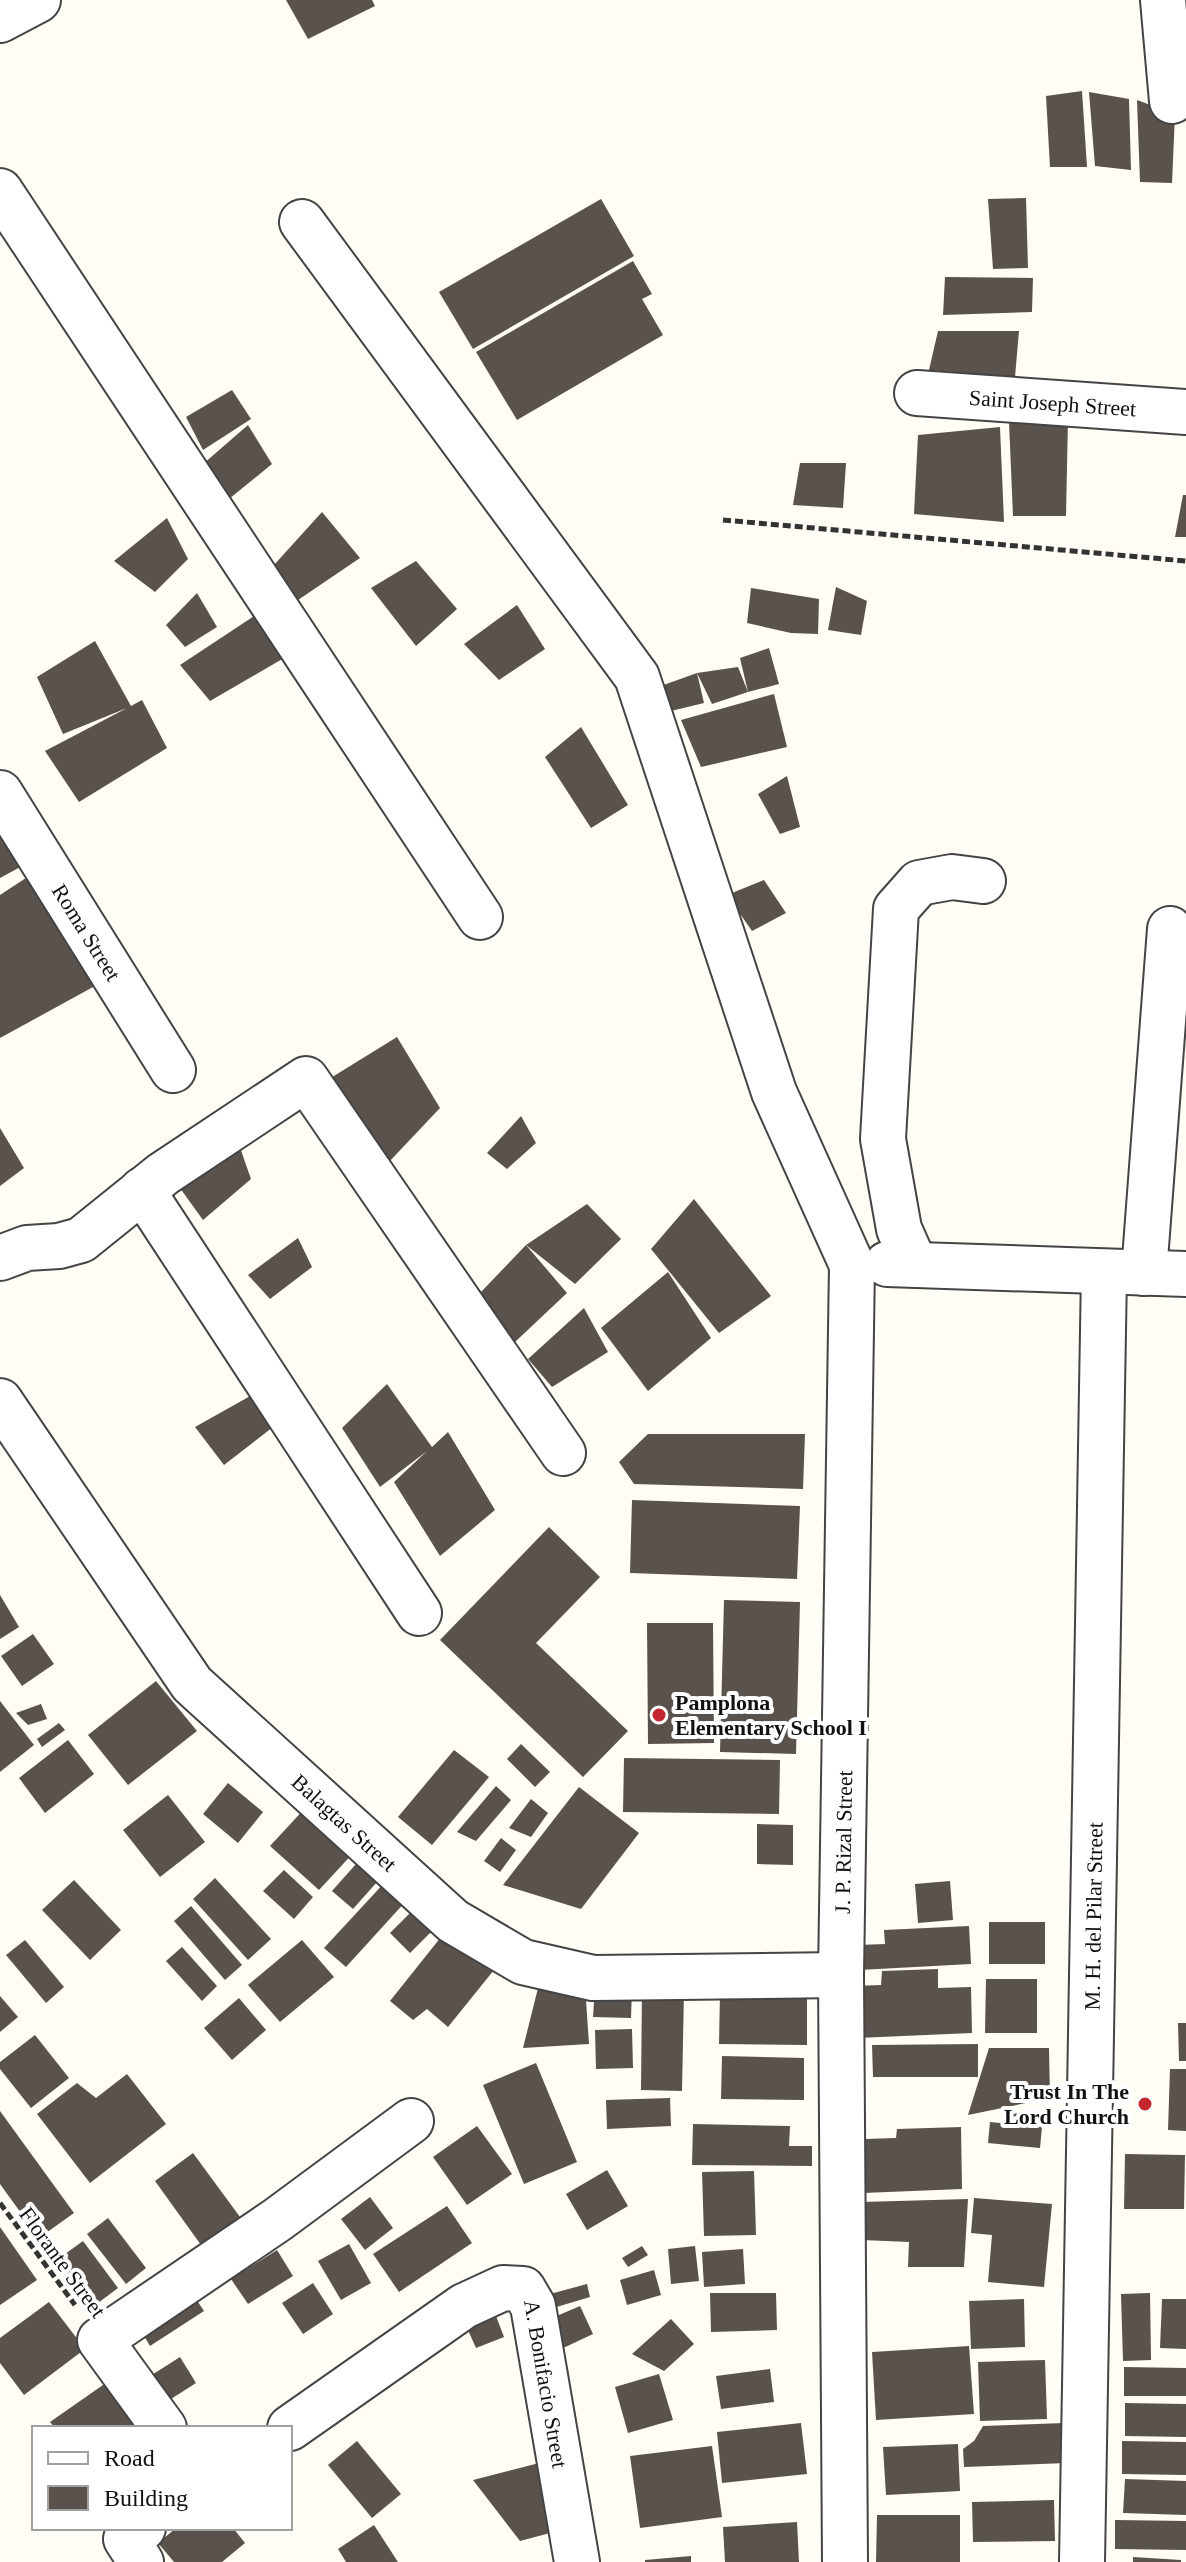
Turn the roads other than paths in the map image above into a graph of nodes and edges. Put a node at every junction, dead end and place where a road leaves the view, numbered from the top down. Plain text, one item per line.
1 (38, 0) edge
2 (1163, 0) edge
3 (0, 20) edge
4 (1172, 101) dead end
5 (0, 191) edge
6 (302, 222) dead end
7 (917, 393) dead end
8 (1186, 412) edge
9 (0, 793) edge
10 (983, 881) dead end
11 (480, 917) dead end
12 (1170, 929) dead end
13 (173, 1070) dead end
14 (142, 1190) junction
15 (0, 1258) edge
16 (914, 1263) junction
17 (852, 1265) junction
18 (1144, 1273) edge
19 (0, 1401) edge
20 (563, 1453) dead end
21 (419, 1613) dead end
22 (841, 1975) junction
23 (411, 2121) dead end
24 (163, 2426) edge
25 (292, 2427) edge
26 (577, 2562) edge
27 (845, 2562) edge
28 (1082, 2562) edge

1 - 3 street
2 - 4 street
5 - 11 street
6 - 17 street
7 - 8 street, Saint Joseph Street
9 - 13 street, Roma Street
10 - 16 street
12 - 18 street, M. H. del Pilar Street
14 - 15 street
14 - 20 street
14 - 21 street
16 - 17 street
16 - 18 street
17 - 22 street, J. P. Rizal Street
18 - 28 street, M. H. del Pilar Street
19 - 22 street, Balagtas Street
22 - 27 street, J. P. Rizal Street
23 - 24 street
25 - 26 street, A. Bonifacio Street

